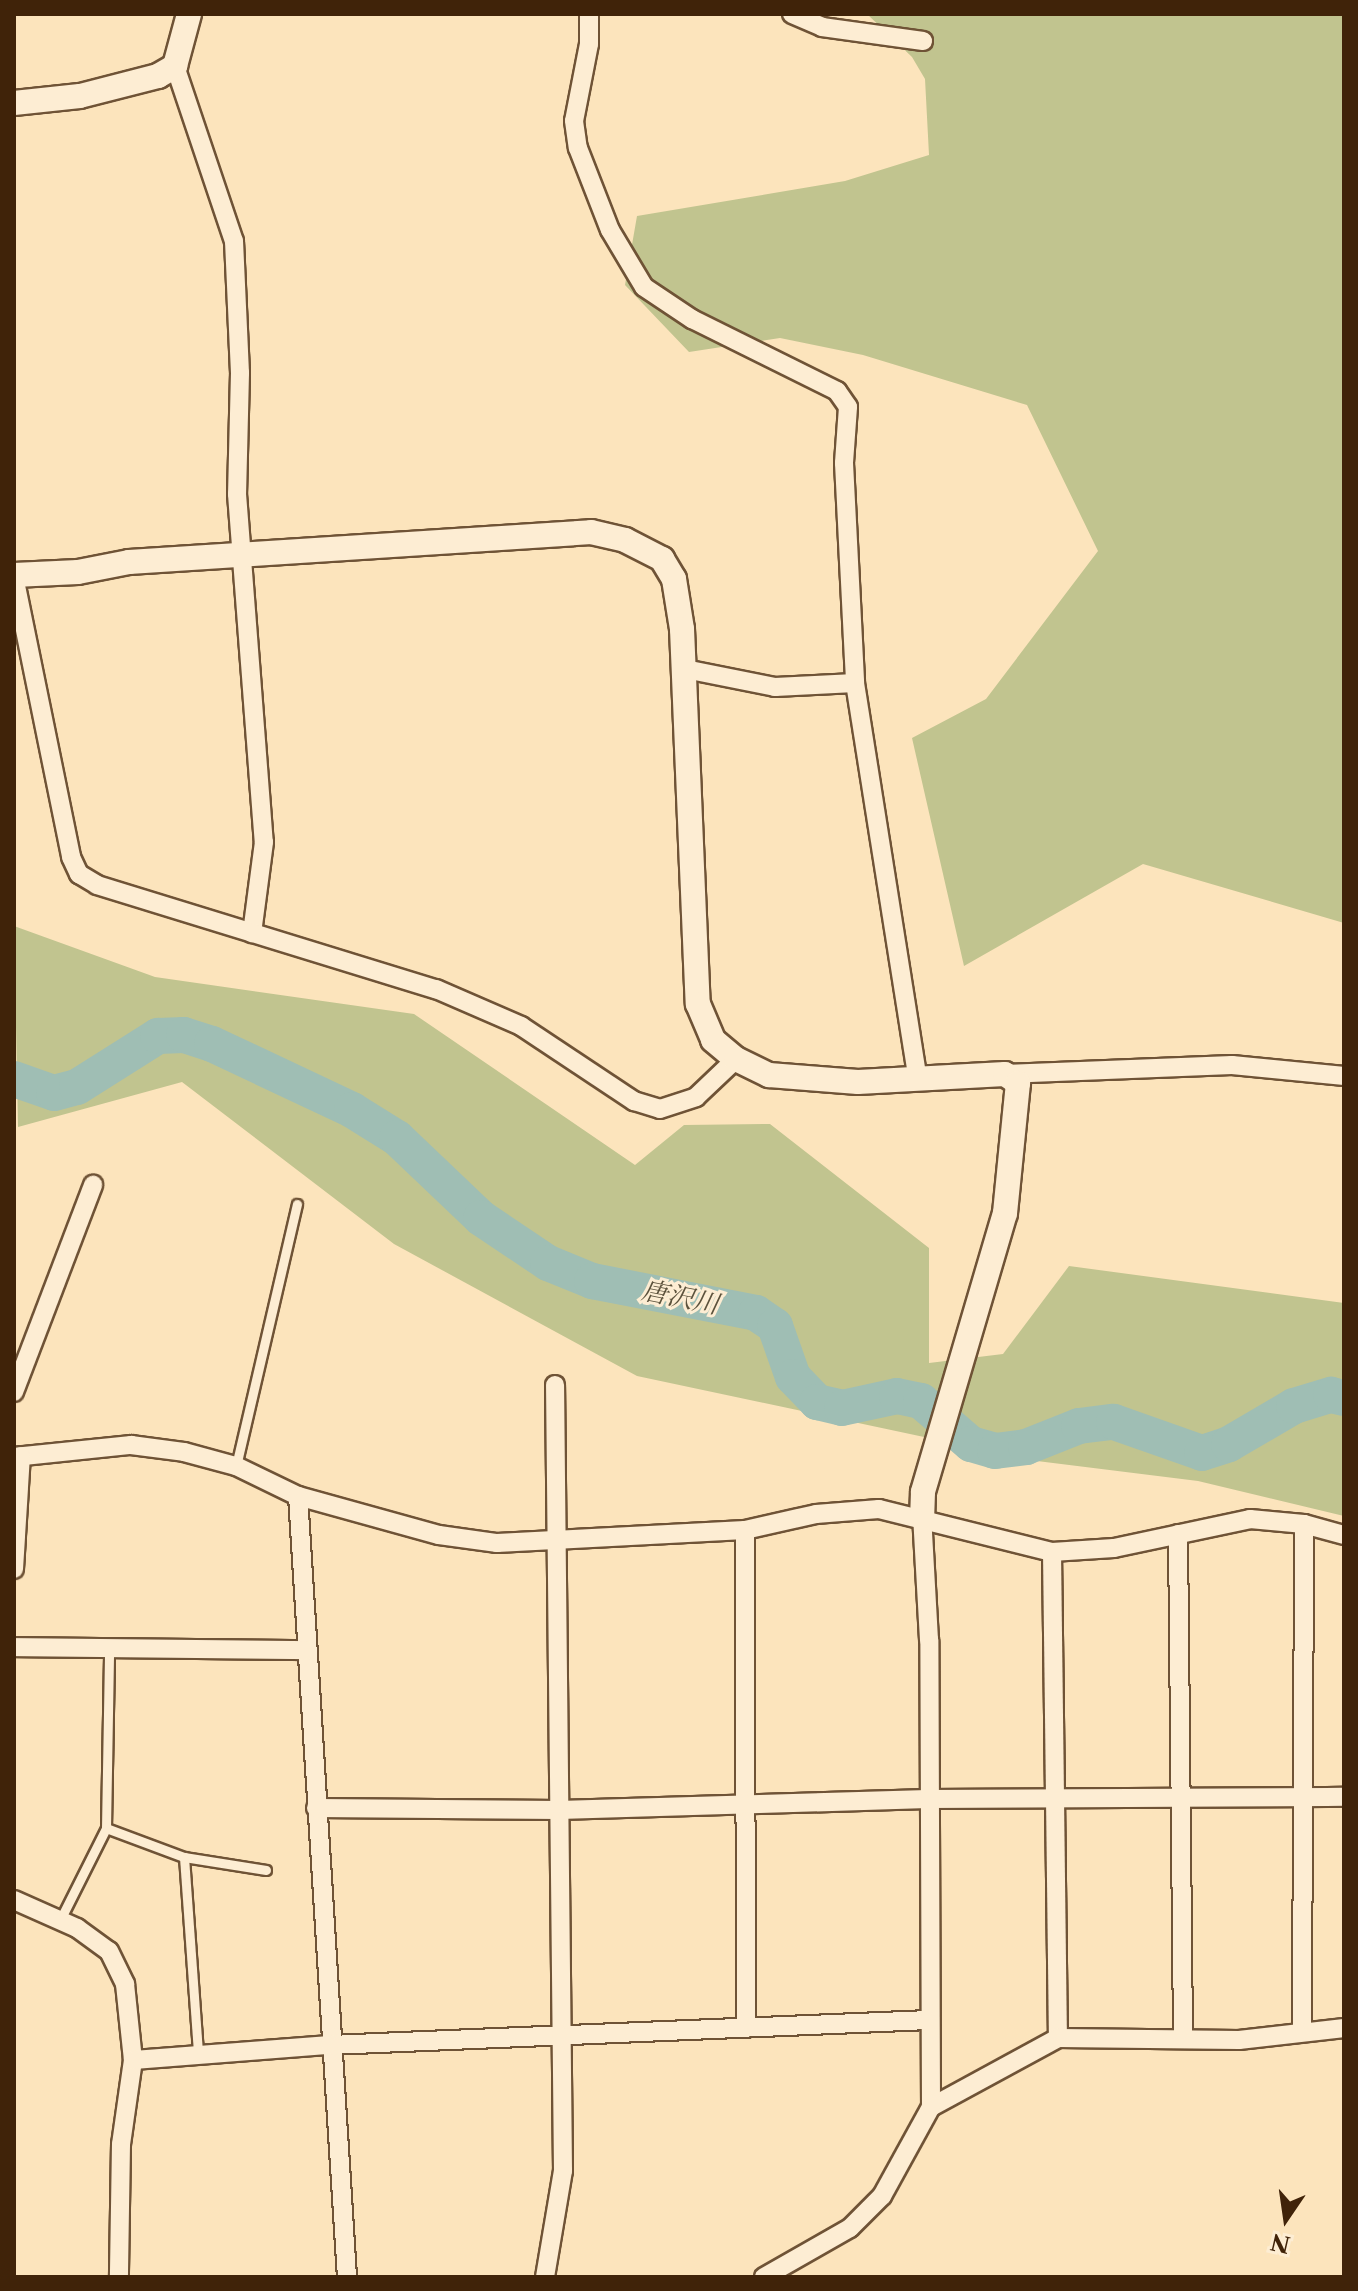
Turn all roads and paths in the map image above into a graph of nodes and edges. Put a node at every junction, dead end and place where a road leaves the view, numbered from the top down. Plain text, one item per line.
1 (189, 14) edge
2 (589, 14) edge
3 (792, 14) edge
4 (923, 41) dead end
5 (175, 66) junction
6 (14, 103) edge
7 (242, 555) junction
8 (14, 576) edge
9 (685, 669) junction
10 (855, 683) junction
11 (252, 933) junction
12 (736, 1059) junction
13 (1005, 1074) junction
14 (917, 1076) junction
15 (1344, 1076) edge
16 (93, 1185) dead end
17 (297, 1204) dead end
18 (15, 1384) edge
19 (555, 1385) dead end
20 (18, 1456) edge
21 (236, 1466) junction
22 (298, 1496) junction
23 (922, 1516) junction
24 (1304, 1524) junction
25 (745, 1530) junction
26 (1178, 1534) junction
27 (1344, 1535) edge
28 (557, 1543) junction
29 (1052, 1552) junction
30 (14, 1569) edge
31 (14, 1647) edge
32 (109, 1648) junction
33 (307, 1650) junction
34 (1344, 1797) edge
35 (1056, 1798) junction
36 (1181, 1798) junction
37 (1303, 1798) junction
38 (928, 1799) junction
39 (745, 1804) junction
40 (316, 1808) junction
41 (559, 1810) junction
42 (106, 1828) junction
43 (184, 1857) junction
44 (266, 1870) dead end
45 (14, 1900) edge
46 (60, 1920) junction
47 (929, 2020) junction
48 (746, 2028) junction
49 (1344, 2028) edge
50 (1302, 2031) junction
51 (562, 2036) junction
52 (1058, 2038) junction
53 (1183, 2039) junction
54 (330, 2045) junction
55 (198, 2053) junction
56 (133, 2060) junction
57 (931, 2107) junction
58 (119, 2277) edge
59 (347, 2277) edge
60 (545, 2277) edge
61 (764, 2277) edge

1 - 5 street
2 - 10 street
3 - 4 street
5 - 6 street
5 - 7 street
7 - 8 street
7 - 9 street
7 - 11 street
8 - 11 street
9 - 10 street
9 - 12 street
10 - 14 street
11 - 12 street
12 - 14 street
13 - 14 street
13 - 15 street
13 - 23 street
16 - 18 street
17 - 21 lane
19 - 28 street
20 - 21 street
20 - 30 street
21 - 22 street
22 - 28 street
22 - 33 street
23 - 25 street
23 - 29 street
23 - 38 street
24 - 26 street
24 - 27 street
24 - 37 street
25 - 28 street
25 - 39 street
26 - 29 street
26 - 36 street
28 - 41 street
29 - 35 street
31 - 32 street
32 - 33 street
32 - 42 lane
33 - 40 street
34 - 37 street
35 - 36 street
35 - 38 street
35 - 52 street
36 - 37 street
36 - 53 street
37 - 50 street
38 - 39 street
38 - 47 street
39 - 41 street
39 - 48 street
40 - 41 street
40 - 54 street
41 - 51 street
42 - 43 lane
42 - 46 lane
43 - 44 lane
43 - 55 lane
45 - 46 street
46 - 56 street
47 - 48 street
47 - 57 street
48 - 51 street
49 - 50 street
50 - 53 street
51 - 54 street
51 - 60 street
52 - 53 street
52 - 57 street
54 - 55 street
54 - 59 street
55 - 56 street
56 - 58 street
57 - 61 street

